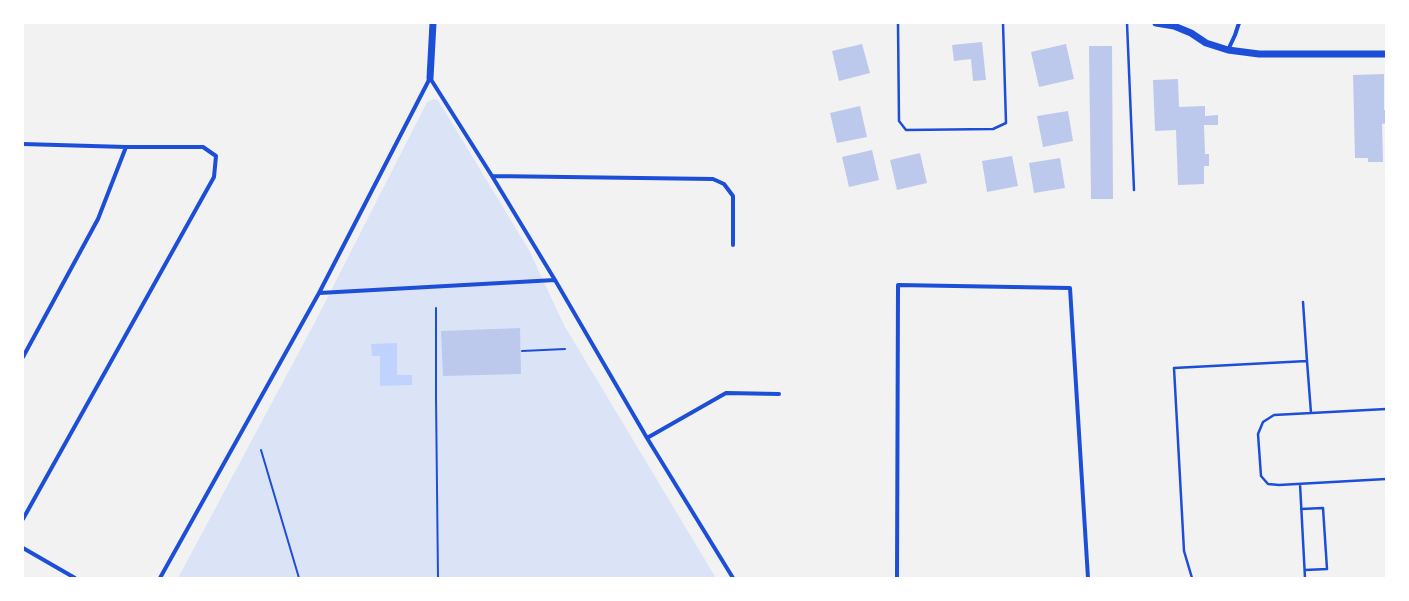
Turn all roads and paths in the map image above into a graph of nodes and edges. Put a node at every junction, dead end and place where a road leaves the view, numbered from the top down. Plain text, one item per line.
1 (433, 23) edge
2 (898, 23) edge
3 (1003, 23) edge
4 (1127, 23) edge
5 (1156, 23) edge
6 (1239, 23) edge
7 (1228, 50) junction
8 (1386, 54) edge
9 (430, 78) junction
10 (23, 144) edge
11 (126, 147) junction
12 (492, 176) junction
13 (1134, 190) dead end
14 (733, 245) dead end
15 (555, 280) junction
16 (319, 293) junction
17 (1303, 302) dead end
18 (436, 308) dead end
19 (565, 349) dead end
20 (522, 351) dead end
21 (23, 357) edge
22 (1307, 361) junction
23 (779, 394) dead end
24 (1386, 409) edge
25 (1311, 413) junction
26 (647, 438) junction
27 (261, 450) dead end
28 (1386, 479) edge
29 (1300, 484) junction
30 (1301, 509) junction
31 (23, 519) edge
32 (23, 548) edge
33 (1305, 570) junction
34 (75, 578) edge
35 (160, 578) edge
36 (299, 578) edge
37 (438, 578) edge
38 (733, 578) edge
39 (897, 578) edge
40 (1088, 578) edge
41 (1192, 578) edge
42 (1305, 578) edge

1 - 9 street
2 - 3 lane
4 - 13 lane
5 - 7 street
6 - 7 street
7 - 8 street
9 - 12 street
9 - 16 street
10 - 11 street
11 - 21 street
11 - 31 street
12 - 14 street
12 - 15 street
15 - 16 street
15 - 26 street
16 - 35 street
17 - 22 lane
18 - 37 path
19 - 20 path
22 - 25 lane
22 - 41 lane
23 - 26 street
24 - 25 lane
25 - 29 lane
26 - 38 street
27 - 36 path
28 - 29 lane
29 - 30 lane
30 - 33 lane
30 - 33 lane
32 - 34 street
33 - 42 lane
39 - 40 street

